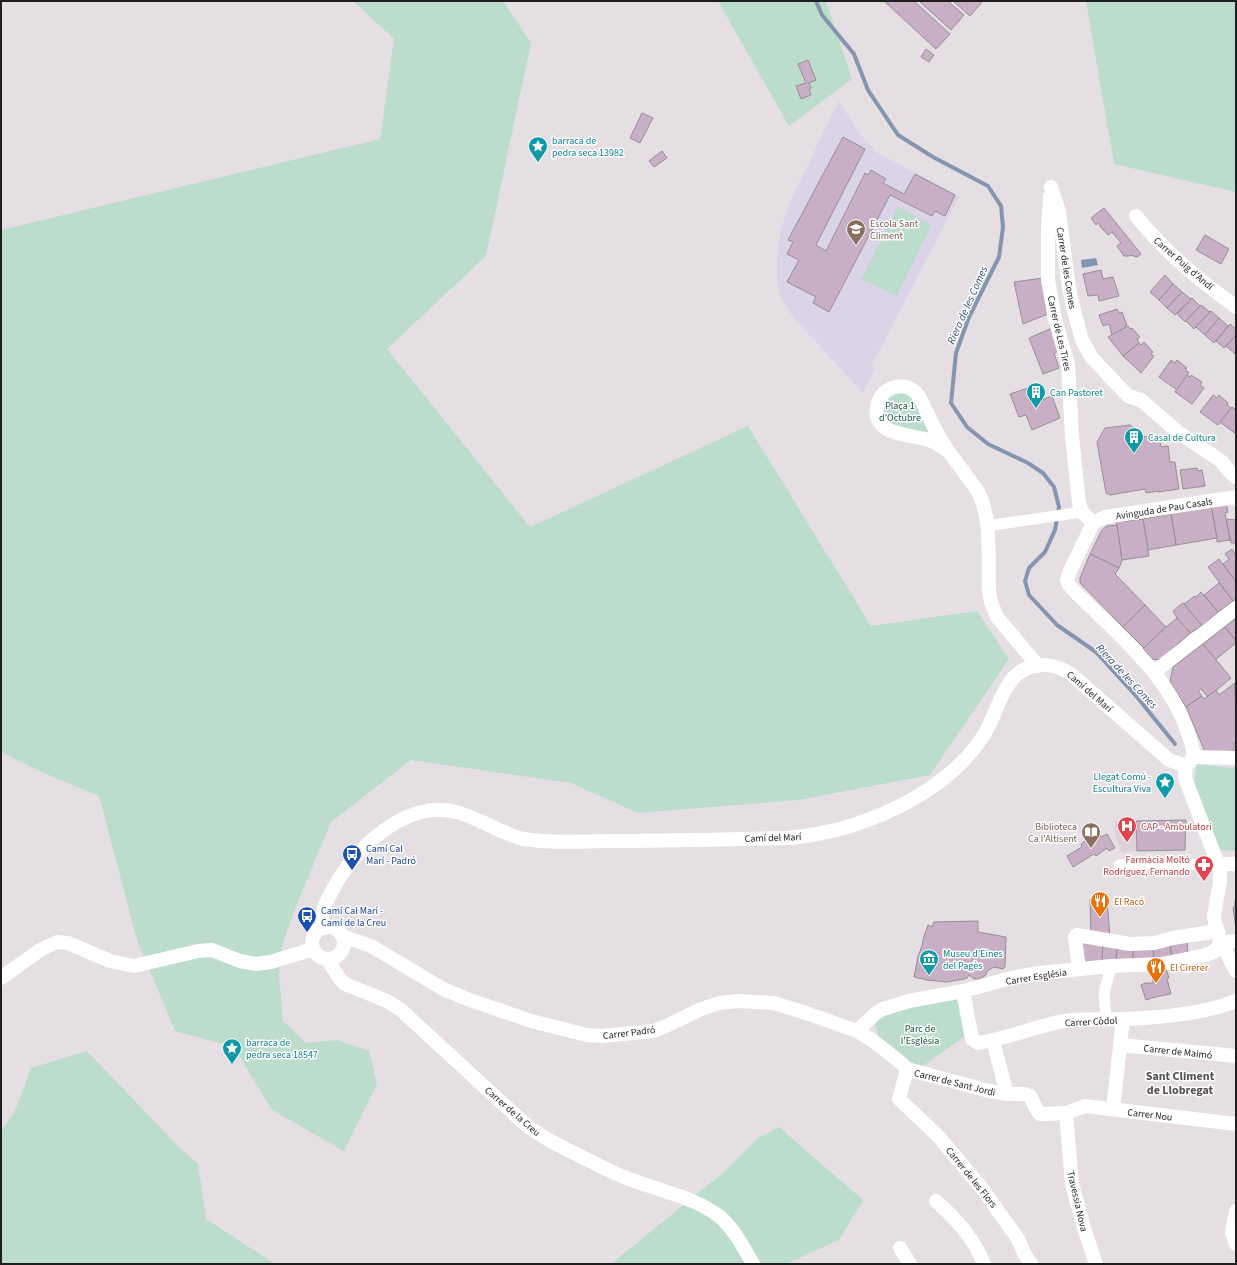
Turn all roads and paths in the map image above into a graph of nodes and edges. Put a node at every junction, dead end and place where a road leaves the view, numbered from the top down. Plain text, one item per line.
1 (1051, 187) joint
2 (1136, 216) dead end
3 (1236, 307) edge
4 (949, 452) junction
5 (1233, 475) edge
6 (1236, 497) edge
7 (1219, 499) junction
8 (1082, 512) junction
9 (1093, 523) junction
10 (987, 526) junction
11 (1236, 608) edge
12 (1038, 666) junction
13 (1154, 672) junction
14 (1236, 758) edge
15 (1189, 762) junction
16 (1218, 864) junction
17 (1236, 864) edge
18 (1119, 865) dead end
19 (324, 928) junction
20 (342, 936) junction
21 (1219, 937) junction
22 (1236, 941) edge
23 (313, 949) junction
24 (327, 959) junction
25 (1112, 966) junction
26 (1079, 969) junction
27 (1236, 972) edge
28 (1, 978) edge
29 (963, 991) junction
30 (1236, 1001) edge
31 (1106, 1019) junction
32 (1123, 1019) junction
33 (857, 1031) junction
34 (993, 1041) junction
35 (1120, 1045) junction
36 (1236, 1056) edge
37 (907, 1069) junction
38 (1007, 1094) junction
39 (1113, 1109) junction
40 (1066, 1113) junction
41 (1236, 1124) edge
42 (936, 1201) dead end
43 (1236, 1211) edge
44 (1236, 1244) edge
45 (900, 1248) dead end
46 (1027, 1258) edge
47 (753, 1264) edge
48 (910, 1264) edge
49 (984, 1264) edge
50 (1096, 1264) edge

1 - 5 street, Carrer de les Comes
1 - 8 street, Carrer de Les Tires
2 - 3 street, Carrer Puig d'Andí
4 - 4 street
4 - 10 street
5 - 7 street, Carrer de les Comes
6 - 7 street, Avinguda de Pau Casals
7 - 9 street, Avinguda de Pau Casals
8 - 9 street
8 - 10 street
9 - 13 street
10 - 12 street
11 - 13 street
12 - 15 street, Camí del Marí
12 - 19 street, Camí del Marí
13 - 15 street
14 - 15 street
15 - 16 street
16 - 17 street
16 - 18 street
16 - 21 street
19 - 20 street
19 - 23 street
20 - 24 street
20 - 33 street, Carrer Padró
21 - 22 street
21 - 25 street, Carrer Església
21 - 26 street
21 - 27 street
23 - 24 street
23 - 28 street
24 - 47 street, Carrer de la Creu
25 - 26 street, Carrer Església
25 - 31 street
26 - 29 street, Carrer Església
29 - 33 street, Carrer Església
29 - 34 street, Carrer Còdol
30 - 32 street, Carrer Còdol
31 - 32 street, Carrer Còdol
31 - 34 street, Carrer Còdol
32 - 35 street
33 - 37 street, Carrer Padró
34 - 38 street
35 - 36 street, Carrer de Maimó
35 - 39 street
37 - 38 street, Carrer de Sant Jordi
37 - 46 street, Carrer de les Flors
38 - 40 street, Carrer de Sant Jordi
39 - 40 street, Carrer Nou
39 - 41 street, Carrer Nou
40 - 50 street, Travessia Nova
42 - 49 street
43 - 44 street
45 - 48 street

